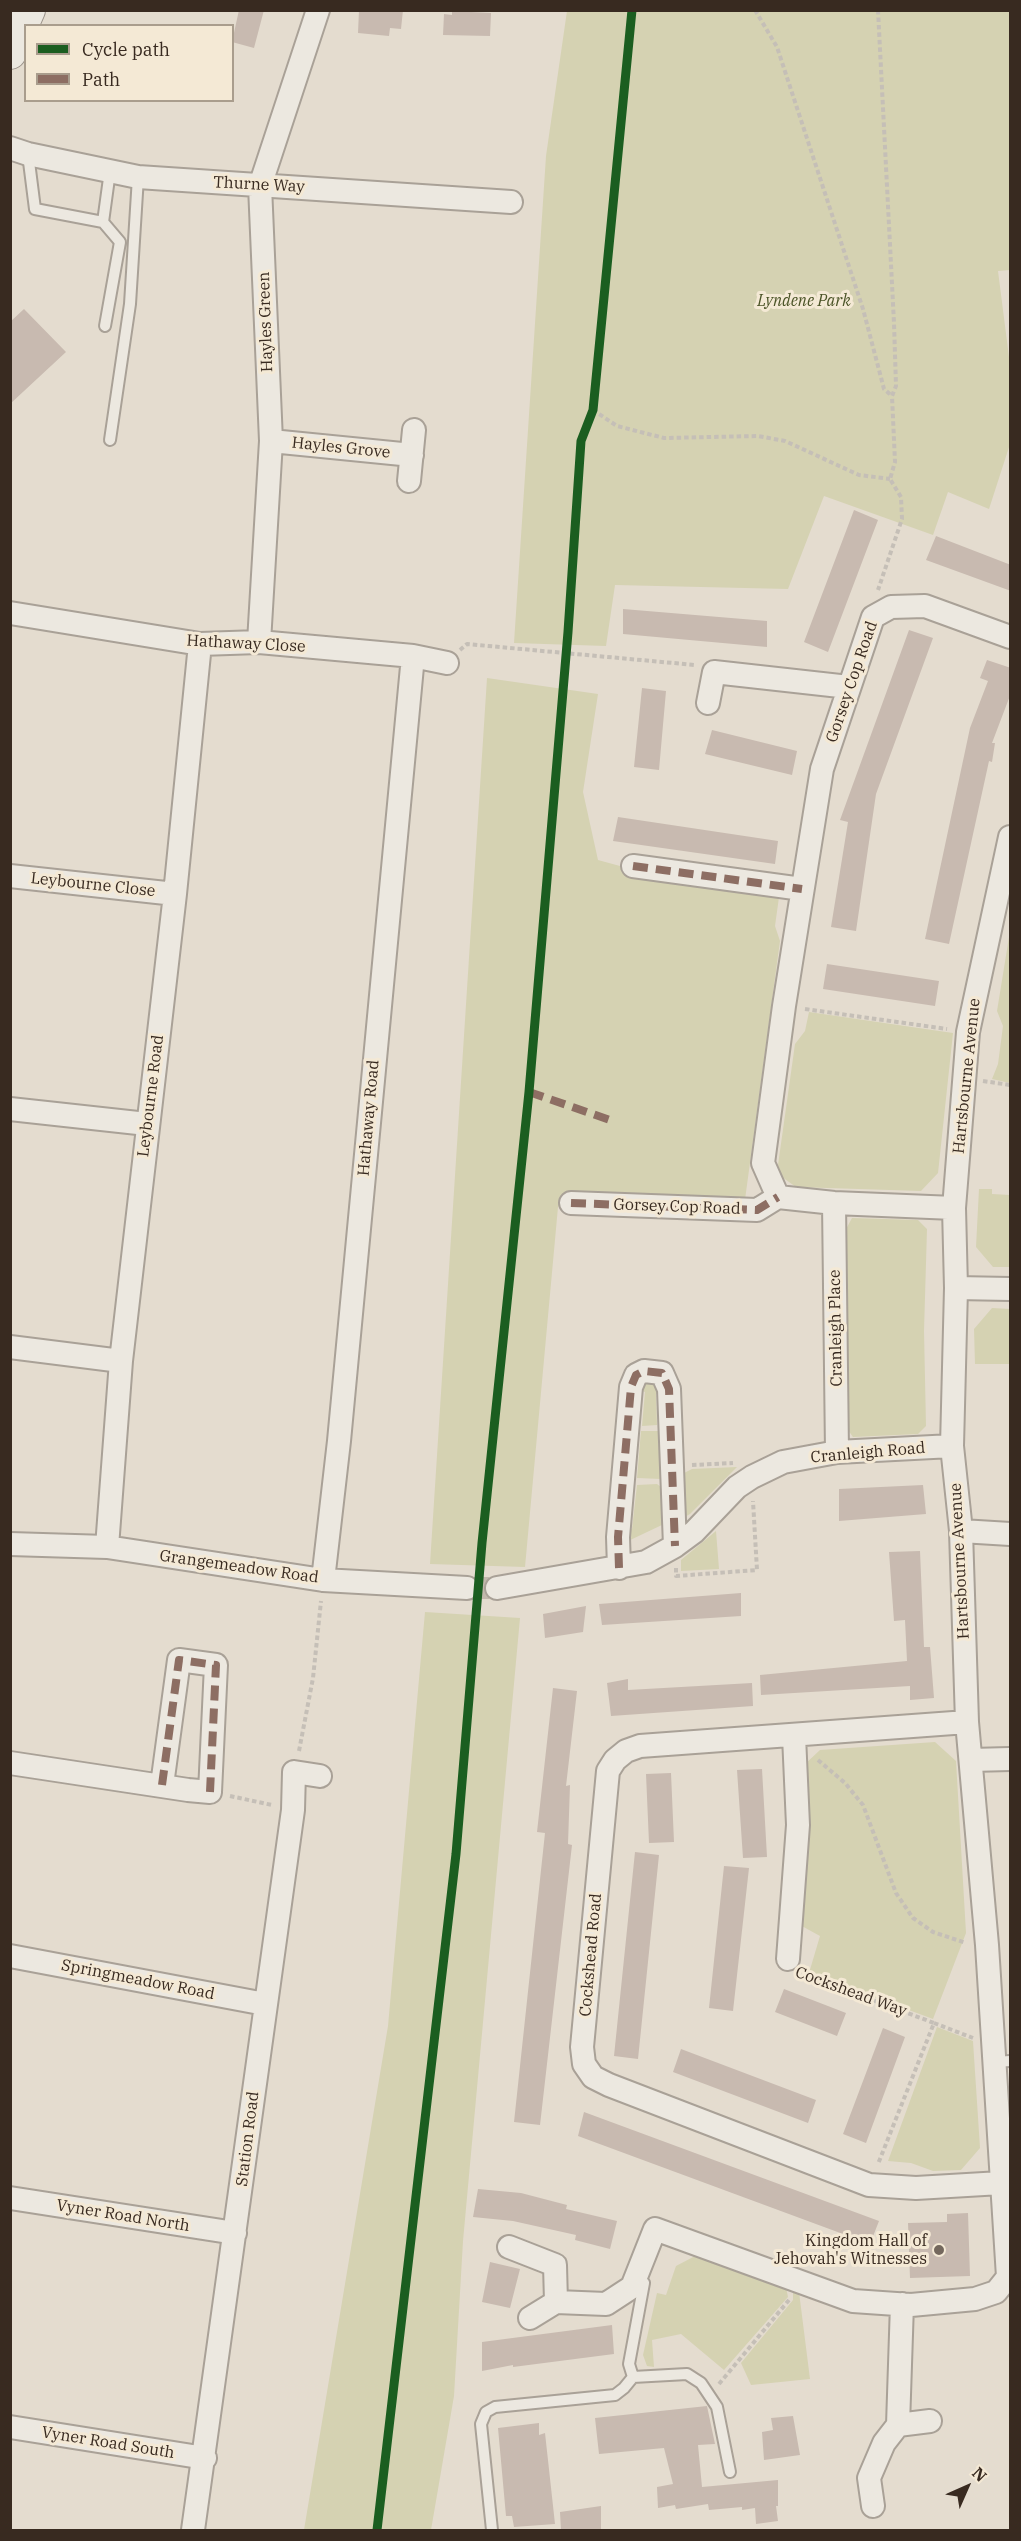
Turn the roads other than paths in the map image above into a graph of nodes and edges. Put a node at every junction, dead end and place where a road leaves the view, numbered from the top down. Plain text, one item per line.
1 (29, 10) edge
2 (318, 10) edge
3 (10, 53) edge
4 (19, 151) edge
5 (110, 171) junction
6 (138, 177) junction
7 (260, 186) junction
8 (511, 201) dead end
9 (102, 222) junction
10 (105, 326) dead end
11 (414, 430) dead end
12 (110, 440) dead end
13 (271, 441) junction
14 (412, 455) junction
15 (409, 481) dead end
16 (10, 613) edge
17 (1011, 637) edge
18 (259, 642) junction
19 (200, 644) junction
20 (413, 656) junction
21 (447, 663) road end
22 (849, 687) junction
23 (708, 703) dead end
24 (1011, 837) edge
25 (633, 866) dead end
26 (10, 876) edge
27 (1005, 887) edge
28 (802, 889) junction
29 (175, 894) junction
30 (10, 1109) edge
31 (147, 1124) junction
32 (778, 1197) junction
33 (571, 1203) dead end
34 (834, 1203) junction
35 (954, 1208) junction
36 (956, 1288) junction
37 (1011, 1289) edge
38 (10, 1347) edge
39 (121, 1361) junction
40 (952, 1446) junction
41 (837, 1452) junction
42 (961, 1531) junction
43 (1011, 1534) edge
44 (10, 1544) edge
45 (675, 1546) junction
46 (107, 1547) junction
47 (619, 1568) junction
48 (323, 1580) junction
49 (467, 1588) tunnel mouth
50 (497, 1588) tunnel mouth
51 (967, 1722) junction
52 (794, 1736) junction
53 (1011, 1759) edge
54 (971, 1760) junction
55 (10, 1763) edge
56 (320, 1776) dead end
57 (162, 1785) junction
58 (10, 1956) edge
59 (788, 1959) road end
60 (265, 2004) junction
61 (999, 2055) edge
62 (1005, 2159) edge
63 (1001, 2184) junction
64 (10, 2198) edge
65 (235, 2233) junction
66 (509, 2247) dead end
67 (636, 2277) junction
68 (556, 2302) junction
69 (902, 2304) junction
70 (530, 2318) dead end
71 (633, 2377) junction
72 (930, 2421) dead end
73 (898, 2426) junction
74 (10, 2427) edge
75 (205, 2458) junction
76 (730, 2472) dead end
77 (873, 2506) dead end
78 (193, 2530) edge
79 (492, 2530) edge

1 - 3 street
2 - 7 street, Hayles Green
4 - 5 street, Thurne Way
4 - 9 lane
5 - 6 street, Thurne Way
5 - 9 lane
6 - 7 street, Thurne Way
6 - 12 lane
7 - 8 street, Thurne Way
7 - 13 street, Hayles Green
9 - 10 lane
11 - 14 street, Hayles Grove
13 - 14 street, Hayles Grove
13 - 18 street, Hayles Green
14 - 15 street, Hayles Grove
16 - 19 street, Hathaway Close
17 - 22 street, Gorsey Cop Road
18 - 19 street, Hathaway Close
18 - 20 street, Hathaway Close
19 - 29 street, Leybourne Road
20 - 21 street, Hathaway Close
20 - 48 street, Hathaway Road
22 - 23 street
22 - 28 street, Gorsey Cop Road
24 - 27 street, Hartsbourne Avenue
25 - 28 street
26 - 29 street, Leybourne Close
27 - 35 street, Hartsbourne Avenue
28 - 32 street, Gorsey Cop Road
29 - 31 street, Leybourne Road
30 - 31 street
31 - 39 street, Leybourne Road
32 - 33 street, Gorsey Cop Road
32 - 34 street
34 - 35 street
34 - 41 street, Cranleigh Place
35 - 36 street, Hartsbourne Avenue
36 - 37 street
36 - 40 street, Hartsbourne Avenue
38 - 39 street
39 - 46 street, Leybourne Road
40 - 41 street, Cranleigh Road
40 - 42 street, Hartsbourne Avenue
41 - 45 street, Cranleigh Road
42 - 43 street
42 - 51 street, Hartsbourne Avenue
44 - 46 street, Grangemeadow Road
45 - 47 street, Cranleigh Road
45 - 47 street
46 - 48 street, Grangemeadow Road
47 - 50 street, Cranleigh Road
48 - 49 street, Grangemeadow Road
51 - 52 street, Cockshead Road
51 - 54 street, Hartsbourne Avenue
52 - 59 street, Cockshead Way
52 - 63 street, Cockshead Road
53 - 54 street
54 - 61 street, Hartsbourne Avenue
55 - 57 street
56 - 60 street, Station Road
57 - 57 street
58 - 60 street, Springmeadow Road
60 - 65 street, Station Road
61 - 62 street, Hartsbourne Avenue
62 - 63 street, Hartsbourne Avenue
63 - 69 street, Hartsbourne Avenue
64 - 65 street, Vyner Road North
65 - 75 street, Station Road
66 - 68 street
67 - 68 street
67 - 69 street
67 - 71 lane
68 - 70 street
69 - 73 street
71 - 76 lane
71 - 79 lane
72 - 73 street
73 - 77 street
74 - 75 street, Vyner Road South
75 - 78 street, Station Road

